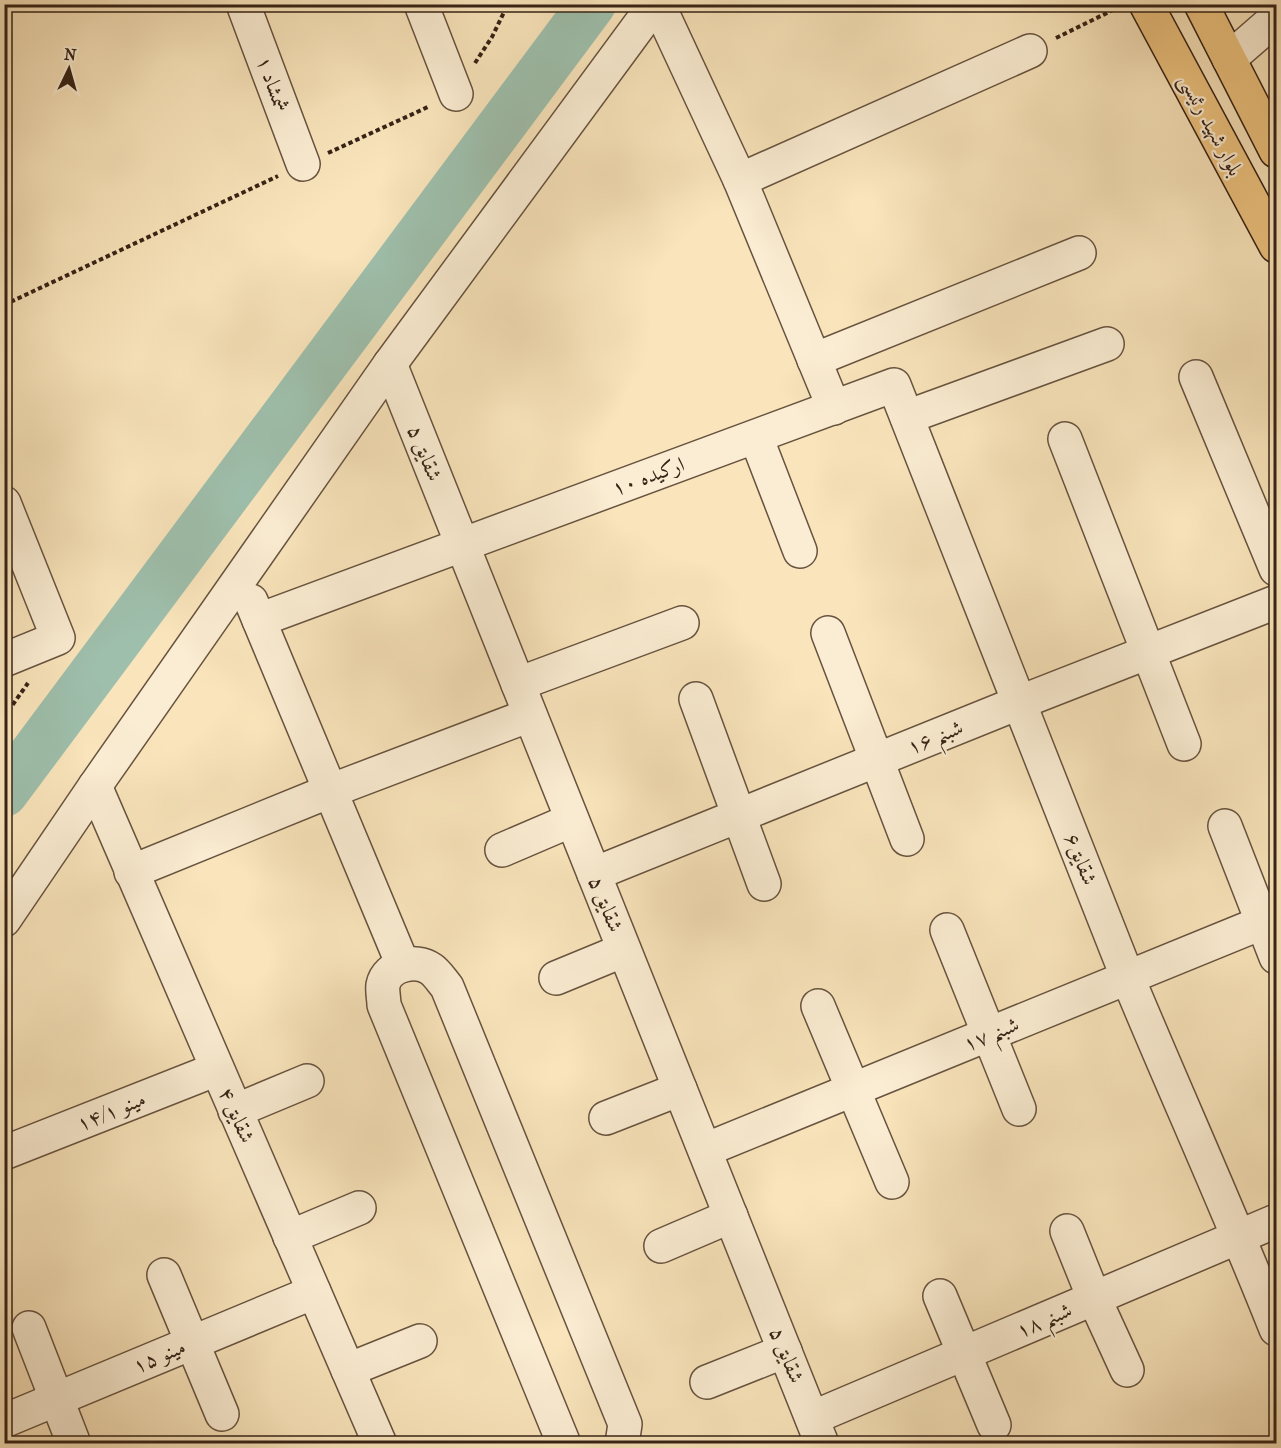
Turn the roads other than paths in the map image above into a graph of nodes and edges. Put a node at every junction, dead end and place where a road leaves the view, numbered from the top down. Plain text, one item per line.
1 (243, 4) edge
2 (421, 4) edge
3 (657, 4) edge
4 (1146, 4) edge
5 (1201, 4) edge
6 (1276, 18) edge
7 (1030, 51) road end
8 (1229, 59) junction
9 (456, 94) dead end
10 (1276, 151) edge
11 (303, 164) dead end
12 (740, 180) junction
13 (1276, 246) edge
14 (1079, 253) dead end
15 (1107, 344) dead end
16 (814, 360) junction
17 (390, 364) junction
18 (1196, 377) dead end
19 (894, 386) joint
20 (834, 408) junction
21 (907, 417) junction
22 (756, 437) junction
23 (1065, 439) dead end
24 (4, 503) edge
25 (462, 545) junction
26 (800, 551) dead end
27 (1276, 569) edge
28 (241, 577) junction
29 (1276, 602) edge
30 (259, 620) junction
31 (682, 623) dead end
32 (828, 633) dead end
33 (1149, 652) junction
34 (4, 660) edge
35 (518, 684) junction
36 (696, 699) dead end
37 (1018, 703) junction
38 (530, 715) junction
39 (1184, 744) dead end
40 (877, 760) junction
41 (94, 786) junction
42 (330, 791) junction
43 (739, 815) junction
44 (572, 819) junction
45 (1225, 826) dead end
46 (907, 839) dead end
47 (502, 850) dead end
48 (131, 872) junction
49 (594, 874) junction
50 (764, 884) dead end
51 (1270, 919) edge
52 (4, 920) edge
53 (947, 930) dead end
54 (624, 950) junction
55 (1276, 957) edge
56 (403, 965) junction
57 (556, 978) dead end
58 (1128, 978) junction
59 (818, 1006) dead end
60 (989, 1035) junction
61 (217, 1069) junction
62 (307, 1081) dead end
63 (680, 1089) junction
64 (852, 1090) junction
65 (1019, 1109) dead end
66 (235, 1111) junction
67 (606, 1118) dead end
68 (705, 1150) junction
69 (4, 1153) edge
70 (892, 1182) dead end
71 (359, 1208) dead end
72 (731, 1216) junction
73 (1276, 1221) edge
74 (1067, 1231) dead end
75 (290, 1237) junction
76 (1239, 1237) junction
77 (661, 1246) dead end
78 (164, 1275) dead end
79 (314, 1292) junction
80 (940, 1296) dead end
81 (1094, 1298) junction
82 (29, 1328) dead end
83 (1276, 1329) edge
84 (420, 1341) dead end
85 (192, 1343) junction
86 (785, 1351) junction
87 (963, 1354) junction
88 (348, 1370) junction
89 (1127, 1370) dead end
90 (707, 1382) dead end
91 (57, 1399) junction
92 (222, 1414) dead end
93 (4, 1421) edge
94 (994, 1425) dead end
95 (817, 1431) edge
96 (74, 1443) edge
97 (380, 1443) edge
98 (564, 1443) edge
99 (622, 1443) edge

1 - 11 street, شمشاد ۱
2 - 9 street
3 - 12 street
3 - 17 street
4 - 13 main road, بلوار شهید رئیسی
5 - 8 main road
6 - 8 street
7 - 12 street
8 - 10 main road
12 - 16 street
14 - 16 street
15 - 21 street
16 - 20 street
17 - 25 street, شقایق ۵
17 - 28 street
18 - 27 street
19 - 20 street, ارکیده ۱۰
19 - 21 street, شقایق۶
20 - 22 street, ارکیده ۱۰
21 - 37 street, شقایق۶
22 - 25 street, ارکیده ۱۰
22 - 26 street
23 - 33 street
24 - 34 street
25 - 30 street, ارکیده ۱۰
25 - 35 street, شقایق ۵
28 - 30 street
28 - 41 street
29 - 33 street, شبنم ۱۶
30 - 42 street
31 - 35 street
32 - 40 street
33 - 37 street, شبنم ۱۶
33 - 39 street
35 - 38 street, شقایق ۵
36 - 43 street
37 - 40 street, شبنم ۱۶
37 - 58 street, شقایق۶
38 - 42 street
38 - 44 street, شقایق ۵
40 - 43 street, شبنم ۱۶
40 - 46 street
41 - 48 street, شقایق ۴
41 - 52 street
42 - 48 street
42 - 56 street
43 - 49 street, شبنم ۱۶
43 - 50 street
44 - 47 street
44 - 49 street, شقایق ۵
45 - 51 street
48 - 61 street, شقایق ۴
49 - 54 street, شقایق ۵
51 - 55 street
51 - 58 street, شبنم ۱۷
53 - 60 street
54 - 57 street
54 - 63 street, شقایق ۵
56 - 98 street
56 - 99 street
58 - 60 street, شبنم ۱۷
58 - 76 street, شقایق۶
59 - 64 street
60 - 64 street, شبنم ۱۷
60 - 65 street
61 - 66 street, شقایق ۴
61 - 69 street, مینو ۱۴/۱
62 - 66 street
63 - 67 street
63 - 68 street, شقایق ۵
64 - 68 street, شبنم ۱۷
64 - 70 street
66 - 75 street, شقایق ۴
68 - 72 street, شقایق ۵
71 - 75 street
72 - 77 street
72 - 86 street, شقایق ۵
73 - 76 street, شبنم ۱۸
74 - 81 street
75 - 79 street, شقایق ۴
76 - 81 street, شبنم ۱۸
76 - 83 street, شقایق۶
78 - 85 street
79 - 85 street, مینو ۱۵
79 - 88 street, شقایق ۴
80 - 87 street
81 - 87 street, شبنم ۱۸
81 - 89 street
82 - 91 street
84 - 88 street
85 - 91 street, مینو ۱۵
85 - 92 street
86 - 90 street
86 - 95 street, شقایق ۵
87 - 94 street
87 - 95 street, شبنم ۱۸
88 - 97 street, شقایق ۴
91 - 93 street, مینو ۱۵
91 - 96 street

